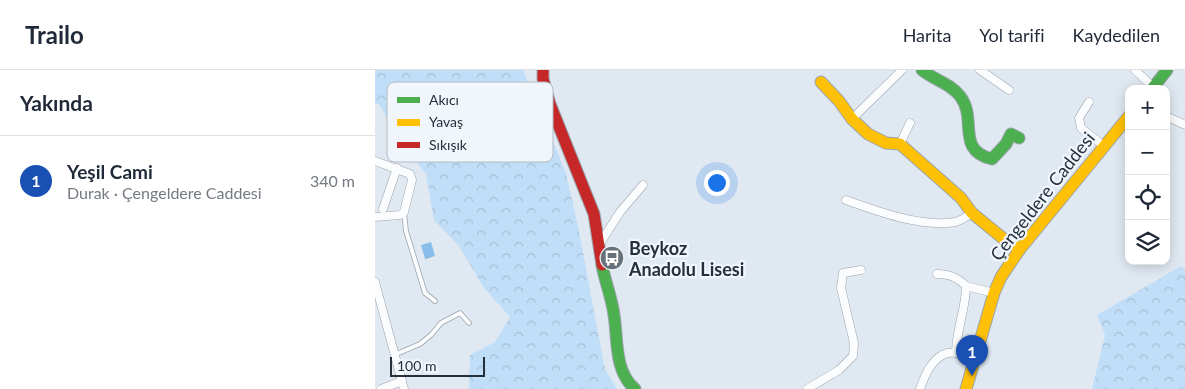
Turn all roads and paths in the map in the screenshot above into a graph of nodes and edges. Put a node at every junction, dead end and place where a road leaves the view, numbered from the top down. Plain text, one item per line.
1 (892, 70) edge
2 (902, 70) edge
3 (922, 70) edge
4 (980, 70) edge
5 (1135, 70) edge
6 (1167, 70) edge
7 (895, 79) junction
8 (821, 82) dead end
9 (1149, 85) edge
10 (1154, 85) edge
11 (1009, 90) dead end
12 (1089, 102) dead end
13 (553, 114) edge
14 (1170, 118) edge
15 (852, 119) junction
16 (1125, 121) edge
17 (910, 123) dead end
18 (1185, 124) edge
19 (1019, 138) dead end
20 (900, 144) junction
21 (1104, 146) junction
22 (375, 161) edge
23 (397, 168) junction
24 (643, 185) dead end
25 (846, 200) dead end
26 (383, 209) dead end
27 (404, 212) junction
28 (972, 213) junction
29 (375, 217) edge
30 (599, 245) junction
31 (1020, 249) junction
32 (861, 270) dead end
33 (937, 274) dead end
34 (375, 285) edge
35 (966, 286) junction
36 (994, 293) junction
37 (435, 302) dead end
38 (469, 323) dead end
39 (955, 353) junction
40 (394, 355) junction
41 (975, 361) junction
42 (403, 385) edge
43 (381, 389) edge
44 (635, 389) edge
45 (807, 389) edge
46 (920, 389) edge
47 (966, 389) edge

1 - 7 street
2 - 7 street
3 - 19 street
4 - 11 street
5 - 9 street
6 - 10 street
7 - 15 street
8 - 15 street
12 - 21 street
13 - 30 street
14 - 18 street
15 - 20 street
16 - 21 street, Çengeldere Caddesi
17 - 20 street
20 - 28 street
21 - 31 street, Çengeldere Caddesi
22 - 23 street
23 - 26 street
23 - 27 street
24 - 30 street
25 - 28 street
27 - 29 street
27 - 37 lane
28 - 31 street
30 - 44 street
31 - 36 street, Çengeldere Caddesi
32 - 45 street
33 - 35 street
34 - 40 street
35 - 36 street
35 - 39 street
36 - 41 street, Çengeldere Caddesi
38 - 40 lane
39 - 41 street
39 - 46 street
40 - 42 street
41 - 47 street, Çengeldere Caddesi
42 - 43 street

